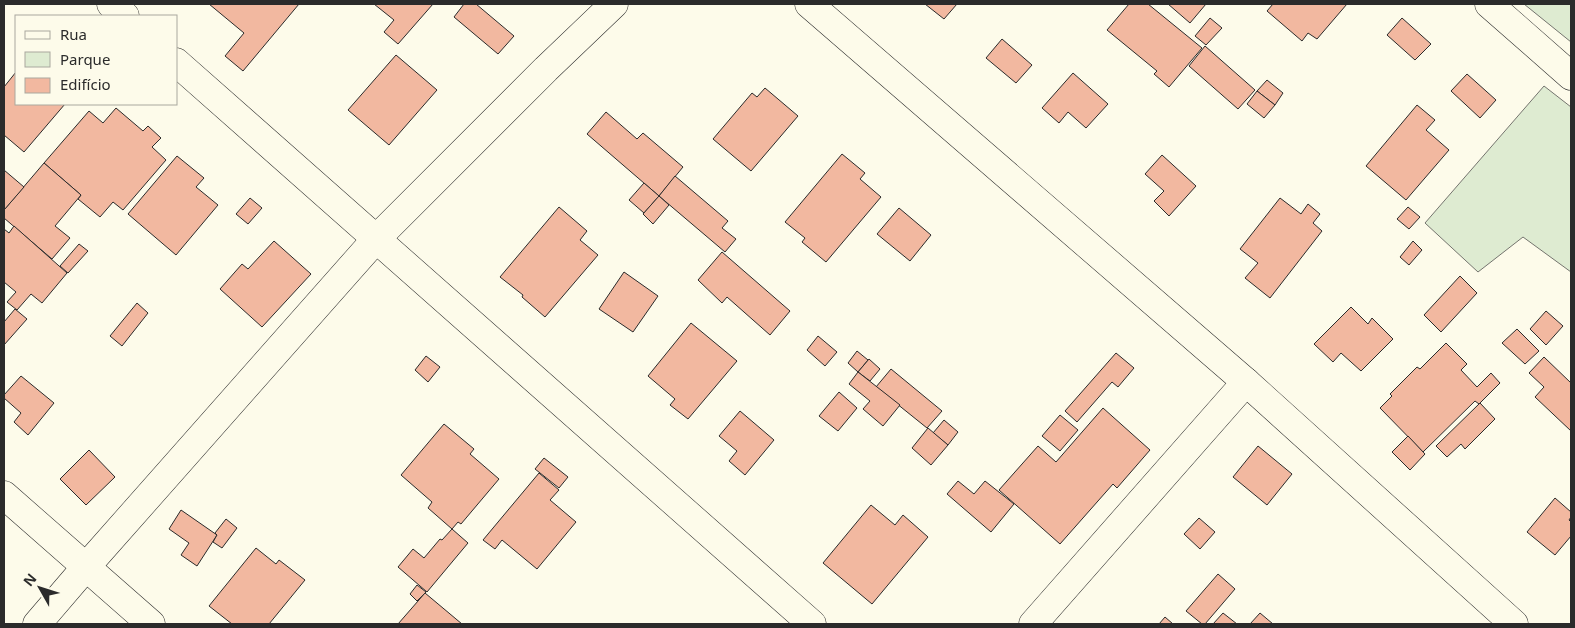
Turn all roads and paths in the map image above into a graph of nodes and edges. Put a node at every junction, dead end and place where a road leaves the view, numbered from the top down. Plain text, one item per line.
1 (111, 4) edge
2 (614, 4) edge
3 (809, 4) edge
4 (1489, 4) edge
5 (124, 15) edge
6 (178, 64) edge
7 (1571, 76) edge
8 (376, 239) junction
9 (1246, 382) junction
10 (4, 495) edge
11 (85, 568) junction
12 (37, 624) edge
13 (151, 624) edge
14 (812, 624) edge
15 (1033, 624) edge
16 (1514, 624) edge

1 - 5 street
2 - 8 street
3 - 9 street
4 - 7 street
6 - 8 street
8 - 11 street
8 - 14 street
9 - 15 street
9 - 16 street
10 - 11 street
11 - 12 street
11 - 13 street

